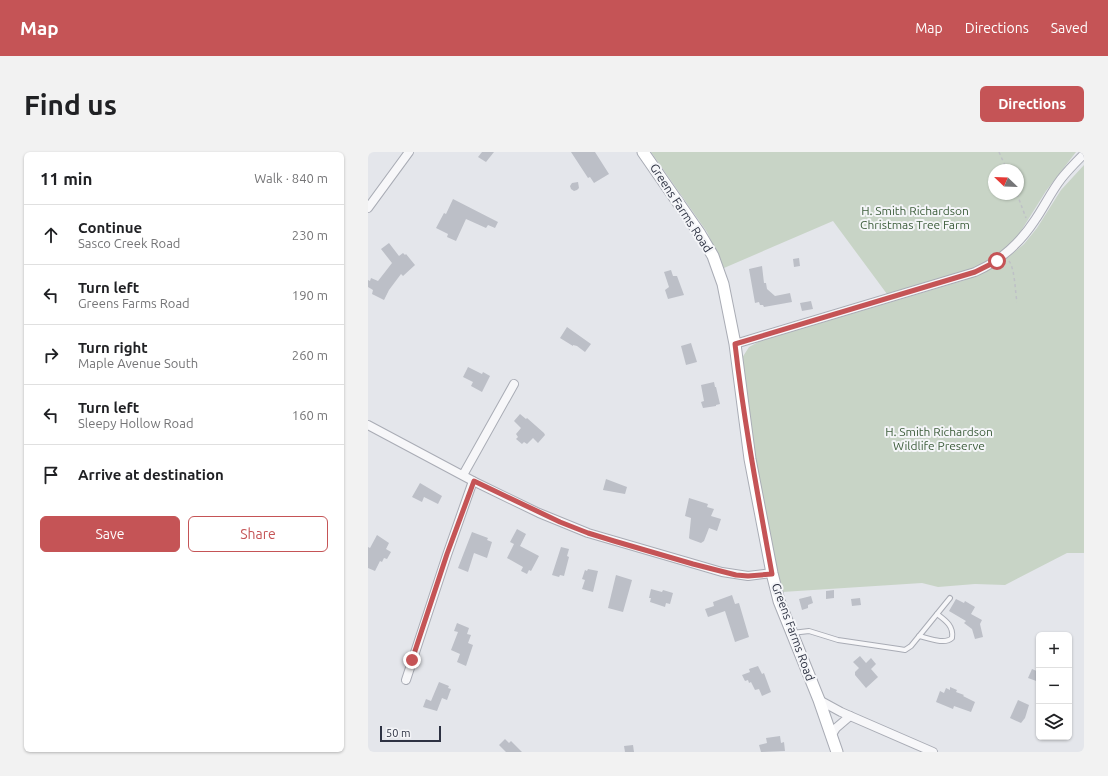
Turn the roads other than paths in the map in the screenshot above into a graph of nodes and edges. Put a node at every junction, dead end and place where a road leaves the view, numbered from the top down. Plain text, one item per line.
1 (409, 152) edge
2 (643, 152) edge
3 (1084, 154) edge
4 (368, 208) edge
5 (735, 344) junction
6 (514, 384) dead end
7 (368, 425) edge
8 (464, 475) junction
9 (474, 481) junction
10 (772, 574) junction
11 (950, 598) dead end
12 (937, 614) junction
13 (792, 633) junction
14 (919, 636) junction
15 (406, 680) dead end
16 (818, 700) junction
17 (850, 716) junction
18 (831, 736) junction
19 (837, 752) edge
20 (933, 752) edge

1 - 4 street
2 - 5 street, Greens Farms Road
3 - 5 street
5 - 10 street, Greens Farms Road
6 - 8 street
7 - 8 street
8 - 9 street
9 - 10 street
9 - 15 street
10 - 13 street, Greens Farms Road
11 - 12 lane
12 - 14 lane
12 - 14 lane
13 - 14 lane
13 - 16 street, Greens Farms Road
16 - 17 street
16 - 18 street, Greens Farms Road
17 - 18 street
17 - 20 street
18 - 19 street, Greens Farms Road

